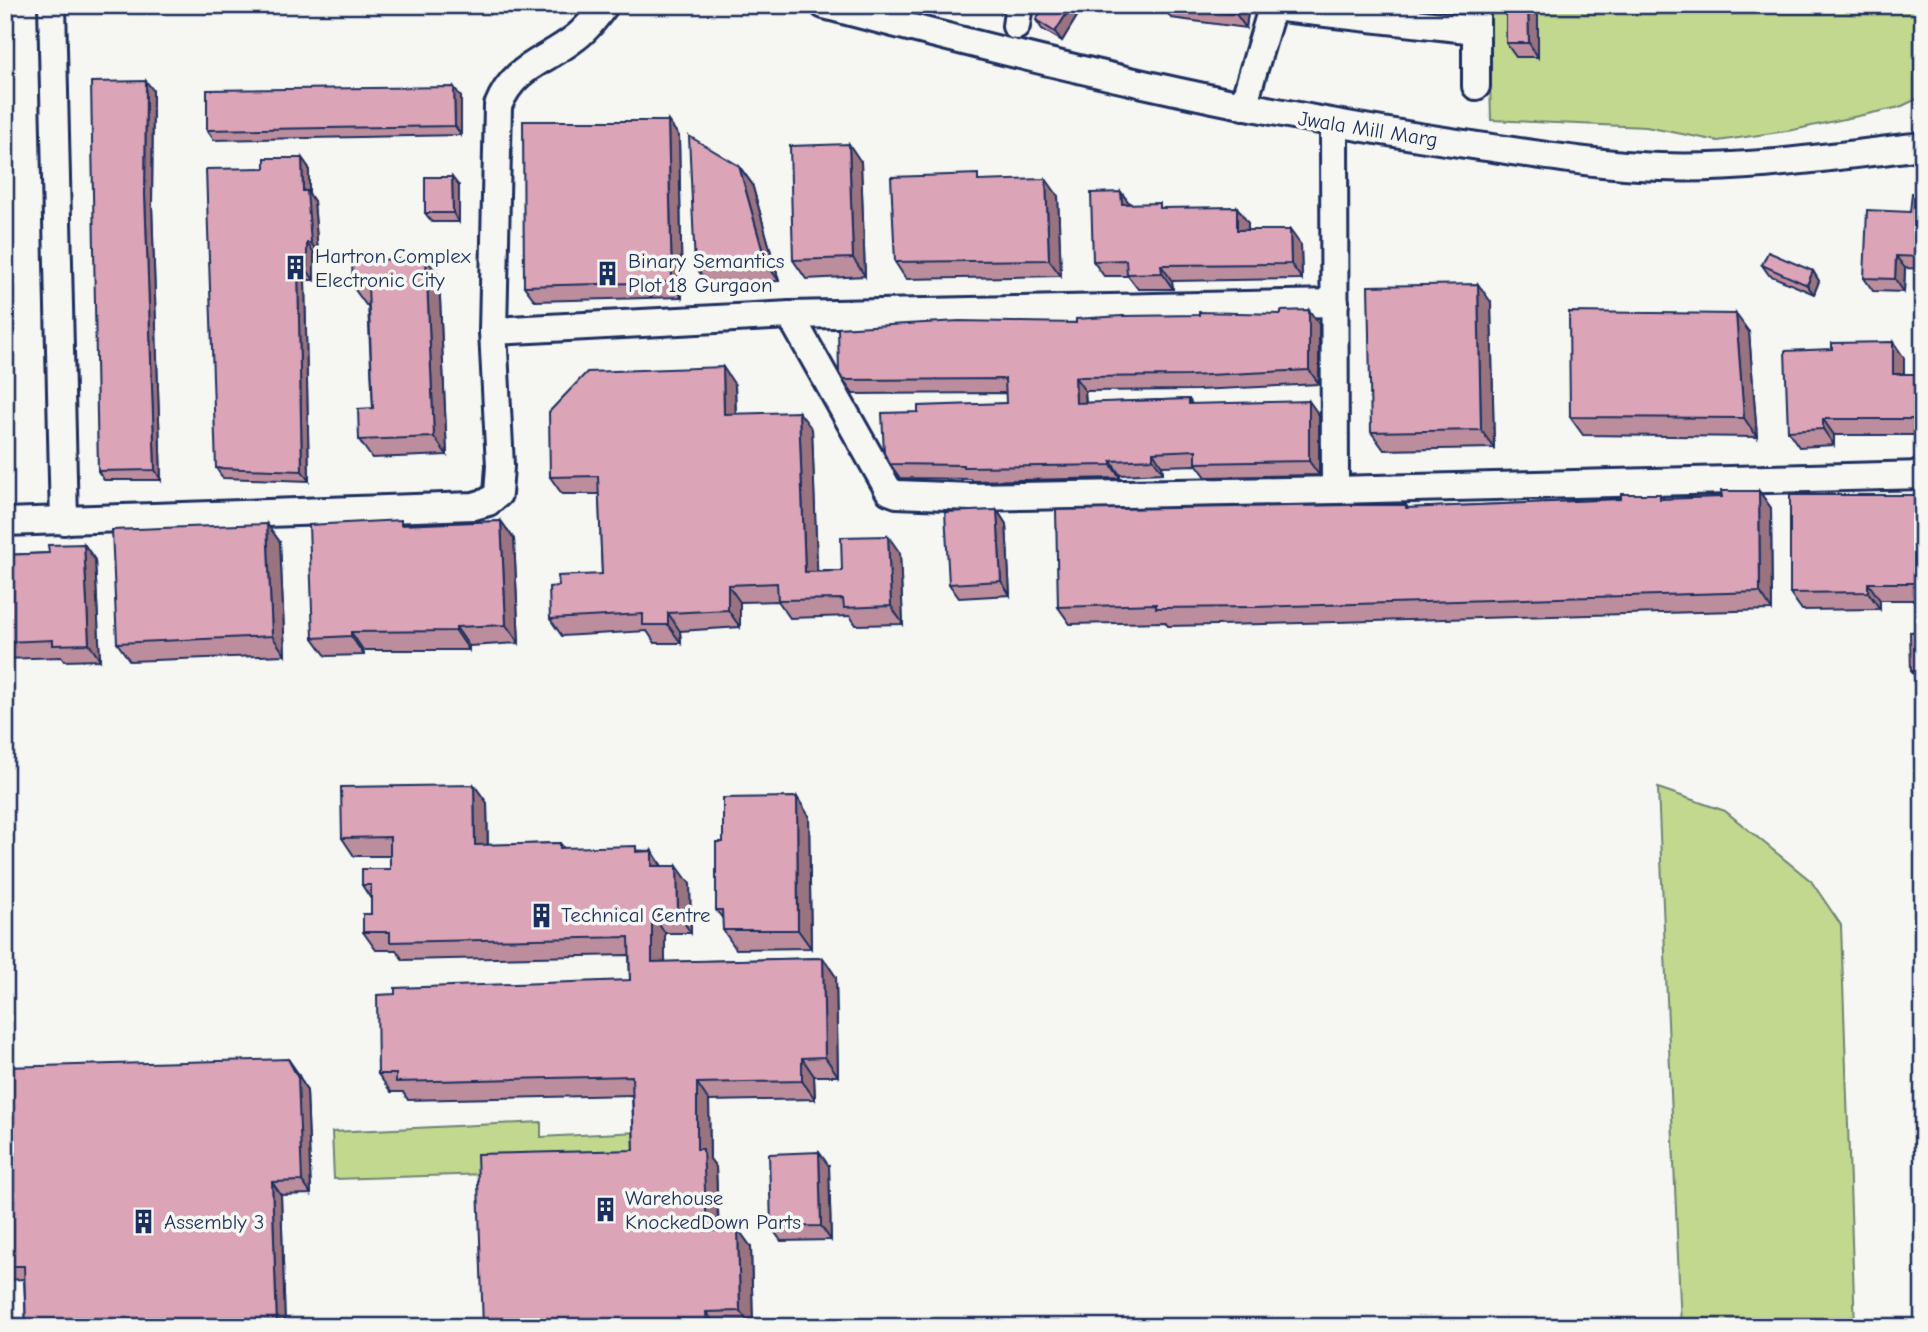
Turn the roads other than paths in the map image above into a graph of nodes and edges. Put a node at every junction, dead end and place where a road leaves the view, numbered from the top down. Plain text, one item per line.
1 (52, 5) edge
2 (605, 5) edge
3 (824, 5) edge
4 (1273, 6) edge
5 (1476, 18) edge
6 (1476, 86) dead end
7 (1243, 106) junction
8 (1334, 125) junction
9 (1923, 146) edge
10 (1335, 303) junction
11 (790, 315) junction
12 (493, 331) junction
13 (1923, 475) edge
14 (1335, 490) junction
15 (64, 521) junction
16 (5, 522) edge

1 - 15 street
2 - 12 street
3 - 7 street, Jwala Mill Marg
4 - 5 street
4 - 7 street
5 - 6 street
7 - 8 street, Jwala Mill Marg
8 - 9 street, Jwala Mill Marg
8 - 10 street
10 - 11 street
10 - 14 street
11 - 12 street
11 - 14 street
12 - 15 street
13 - 14 street
15 - 16 street

